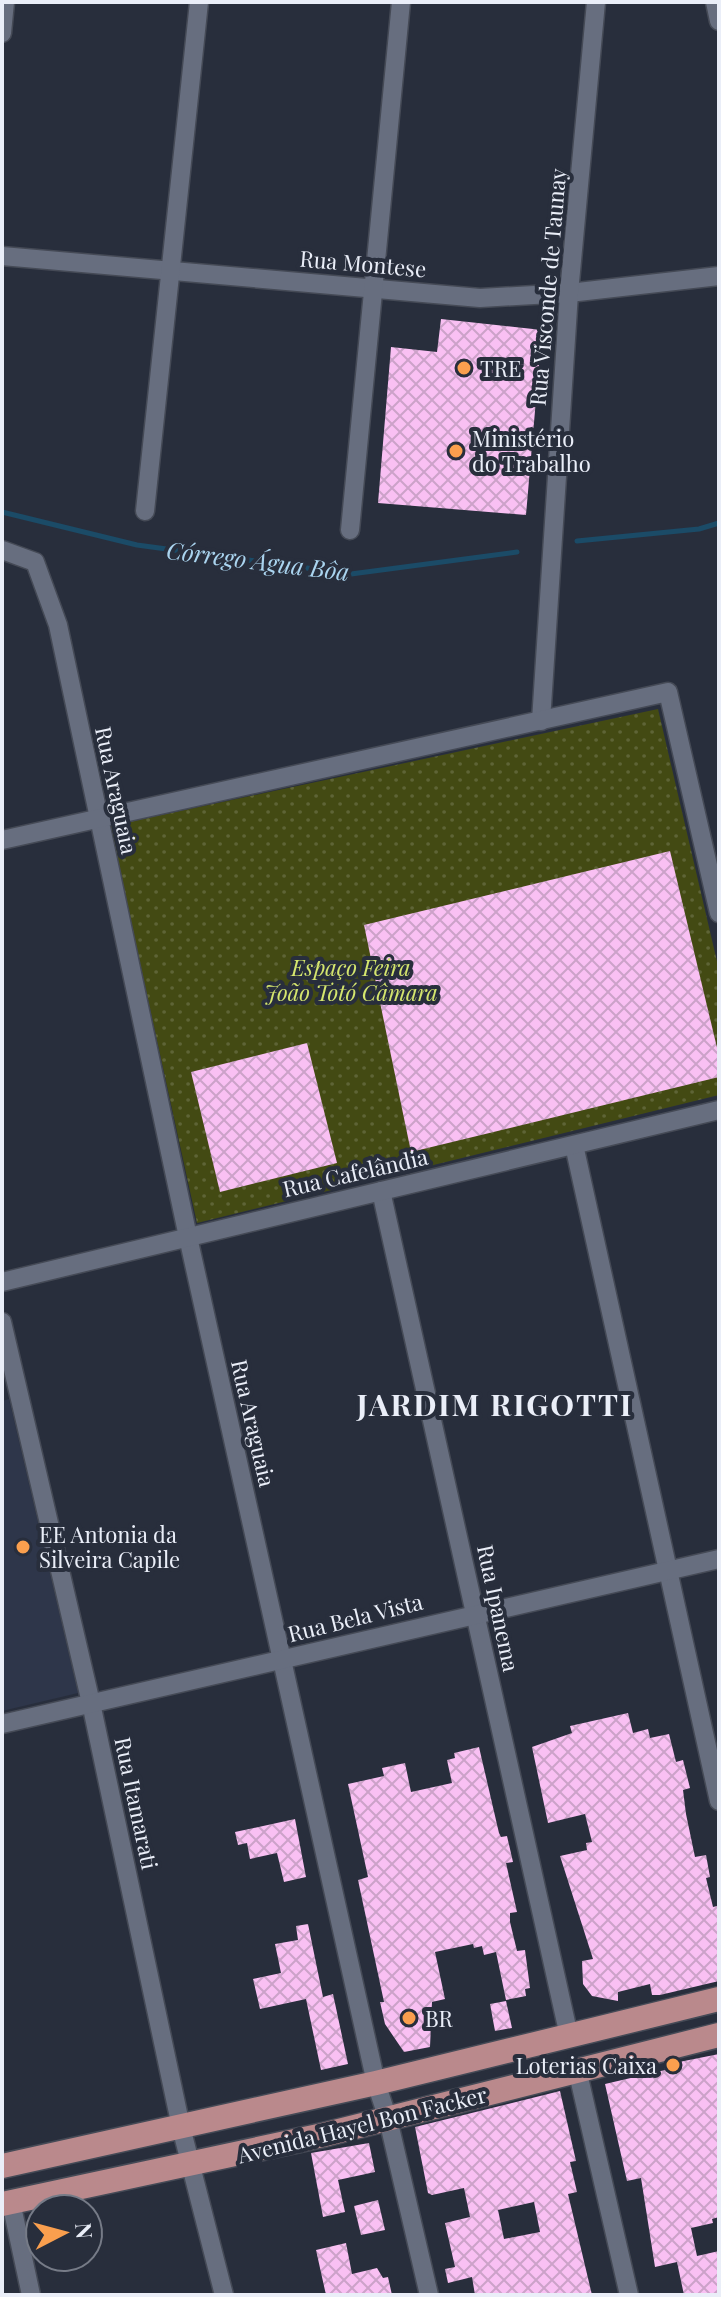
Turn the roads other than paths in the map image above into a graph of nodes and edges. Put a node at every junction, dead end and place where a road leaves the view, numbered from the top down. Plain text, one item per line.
1 (5, 2) edge
2 (199, 2) edge
3 (401, 2) edge
4 (596, 2) edge
5 (715, 2) edge
6 (719, 21) edge
7 (2, 33) edge
8 (2, 256) edge
9 (171, 271) junction
10 (719, 276) edge
11 (372, 288) junction
12 (569, 293) junction
13 (145, 511) dead end
14 (350, 530) dead end
15 (2, 550) edge
16 (541, 721) junction
17 (98, 820) junction
18 (2, 840) edge
19 (719, 913) edge
20 (719, 1110) edge
21 (574, 1145) junction
22 (381, 1191) junction
23 (188, 1237) junction
24 (2, 1282) edge
25 (2, 1322) edge
26 (719, 1559) edge
27 (668, 1570) junction
28 (476, 1612) junction
29 (283, 1659) junction
30 (91, 1703) junction
31 (2, 1724) edge
32 (719, 1801) edge
33 (719, 1999) edge
34 (719, 2035) edge
35 (569, 2036) junction
36 (577, 2069) junction
37 (376, 2083) junction
38 (388, 2119) junction
39 (181, 2127) junction
40 (193, 2165) junction
41 (2, 2166) edge
42 (7, 2203) edge
43 (31, 2295) edge
44 (224, 2295) edge
45 (429, 2295) edge
46 (629, 2295) edge

1 - 7 street
2 - 9 street
3 - 11 street
4 - 12 street, Rua Visconde de Taunay
5 - 6 street
8 - 9 street, Rua Montese
9 - 11 street, Rua Montese
9 - 13 street
10 - 12 street, Rua Montese
11 - 12 street, Rua Montese
11 - 14 street
12 - 16 street, Rua Visconde de Taunay
15 - 17 street, Rua Araguaia
16 - 17 street
16 - 19 street
17 - 18 street
17 - 23 street, Rua Araguaia
20 - 21 street, Rua Cafelândia
21 - 22 street, Rua Cafelândia
21 - 27 street
22 - 23 street, Rua Cafelândia
22 - 28 street, Rua Ipanema
23 - 24 street, Rua Cafelândia
23 - 29 street, Rua Araguaia
25 - 30 street, Rua Itamarati
26 - 27 street, Rua Bela Vista
27 - 28 street, Rua Bela Vista
27 - 32 street
28 - 29 street, Rua Bela Vista
28 - 35 street, Rua Ipanema
29 - 30 street, Rua Bela Vista
29 - 37 street, Rua Araguaia
30 - 31 street, Rua Bela Vista
30 - 39 street, Rua Itamarati
33 - 35 main road, Avenida Hayel Bon Facker
34 - 36 main road, Avenida Hayel Bon Facker
35 - 37 main road, Avenida Hayel Bon Facker
36 - 38 main road, Avenida Hayel Bon Facker
36 - 46 street
37 - 38 street, Rua Araguaia
37 - 39 main road, Avenida Hayel Bon Facker
38 - 40 main road, Avenida Hayel Bon Facker
38 - 45 street, Rua Araguaia
39 - 40 street, Rua Itamarati
39 - 41 main road, Avenida Hayel Bon Facker
40 - 42 main road, Avenida Hayel Bon Facker
40 - 44 street, Rua Itamarati
42 - 43 street

